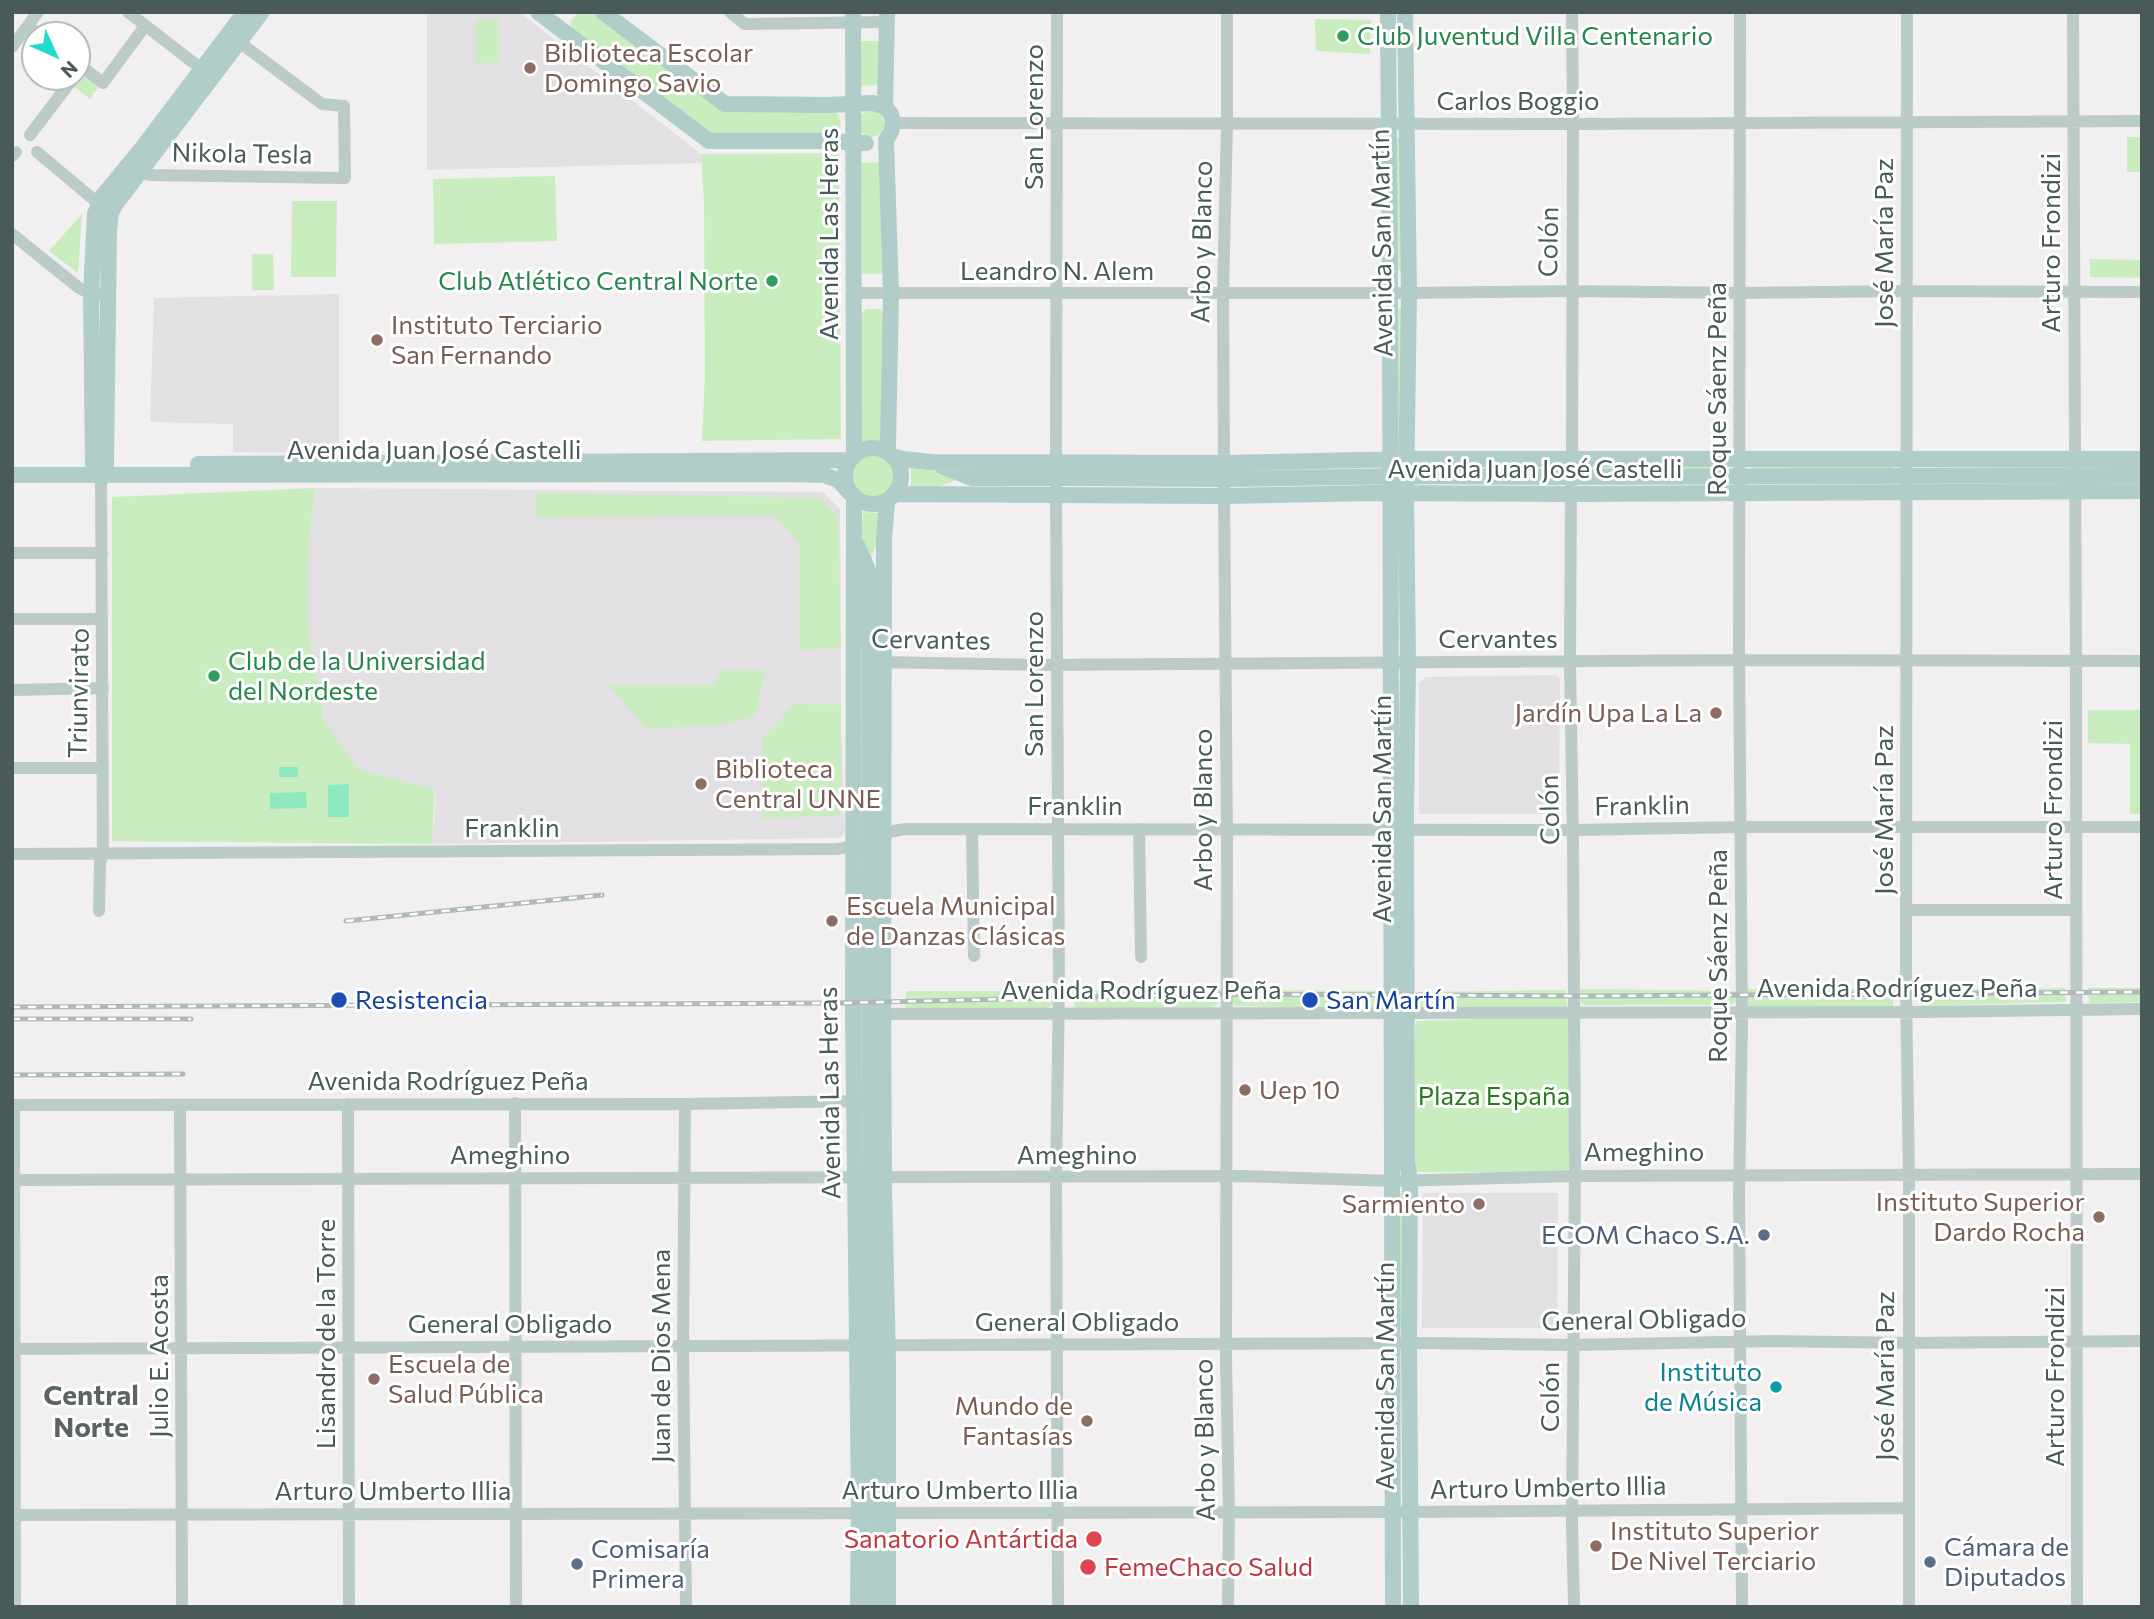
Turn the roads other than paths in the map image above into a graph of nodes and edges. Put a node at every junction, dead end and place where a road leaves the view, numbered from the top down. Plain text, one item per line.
1 (128, 12) edge
2 (244, 12) edge
3 (262, 12) edge
4 (538, 12) edge
5 (603, 12) edge
6 (730, 12) edge
7 (1057, 12) edge
8 (1227, 12) edge
9 (1388, 12) edge
10 (1405, 12) edge
11 (1572, 12) edge
12 (1740, 12) edge
13 (1907, 12) edge
14 (2073, 12) edge
15 (853, 17) edge
16 (887, 17) edge
17 (557, 18) edge
18 (145, 26) junction
19 (239, 42) junction
20 (207, 73) junction
21 (91, 77) edge
22 (62, 91) edge
23 (890, 115) junction
24 (2142, 121) edge
25 (1741, 122) junction
26 (1906, 122) junction
27 (2073, 122) junction
28 (858, 123) junction
29 (1406, 123) junction
30 (1227, 124) junction
31 (1388, 124) junction
32 (1573, 124) junction
33 (1056, 125) junction
34 (30, 135) dead end
35 (886, 140) junction
36 (37, 152) dead end
37 (148, 152) junction
38 (140, 173) junction
39 (105, 209) junction
40 (12, 234) edge
41 (1572, 291) junction
42 (1907, 291) junction
43 (2074, 292) junction
44 (2142, 292) edge
45 (855, 293) junction
46 (1223, 293) junction
47 (1390, 293) junction
48 (1409, 293) junction
49 (1740, 293) junction
50 (90, 294) junction
51 (891, 294) junction
52 (1056, 294) junction
53 (108, 295) junction
54 (889, 454) junction
55 (1906, 457) junction
56 (852, 458) junction
57 (2142, 459) edge
58 (1572, 460) junction
59 (930, 462) junction
60 (12, 464) edge
61 (100, 468) junction
62 (1740, 468) junction
63 (2074, 468) junction
64 (12, 475) edge
65 (1907, 475) junction
66 (2142, 475) edge
67 (1398, 476) junction
68 (1572, 477) junction
69 (972, 478) junction
70 (1056, 478) junction
71 (1224, 479) junction
72 (2142, 491) edge
73 (2074, 492) junction
74 (928, 493) junction
75 (1907, 493) junction
76 (1571, 494) junction
77 (1739, 494) junction
78 (852, 496) junction
79 (891, 498) junction
80 (854, 536) junction
81 (884, 538) junction
82 (12, 553) edge
83 (102, 553) junction
84 (868, 570) junction
85 (12, 619) edge
86 (102, 620) junction
87 (1740, 660) junction
88 (2076, 661) junction
89 (2142, 661) edge
90 (869, 662) junction
91 (1390, 662) junction
92 (1408, 662) junction
93 (1570, 662) junction
94 (1906, 662) junction
95 (1057, 664) junction
96 (1224, 664) junction
97 (103, 688) junction
98 (12, 690) edge
99 (12, 768) edge
100 (101, 768) junction
101 (1742, 827) junction
102 (1907, 827) junction
103 (2076, 827) junction
104 (2142, 827) edge
105 (972, 829) junction
106 (1139, 829) junction
107 (1226, 829) junction
108 (1399, 829) junction
109 (1057, 830) junction
110 (1573, 830) junction
111 (878, 836) junction
112 (853, 846) junction
113 (12, 854) edge
114 (103, 855) junction
115 (1907, 910) junction
116 (2076, 910) junction
117 (99, 911) dead end
118 (974, 956) dead end
119 (1142, 957) dead end
120 (2142, 1009) edge
121 (2077, 1010) junction
122 (1741, 1011) junction
123 (1574, 1012) junction
124 (1906, 1012) junction
125 (1058, 1013) junction
126 (1225, 1013) junction
127 (1398, 1013) junction
128 (869, 1014) junction
129 (1399, 1068) junction
130 (870, 1101) junction
131 (515, 1103) junction
132 (348, 1104) junction
133 (685, 1104) junction
134 (13, 1105) edge
135 (180, 1105) junction
136 (2142, 1174) edge
137 (1575, 1175) junction
138 (1739, 1175) junction
139 (2076, 1175) junction
140 (1227, 1176) junction
141 (1909, 1176) junction
142 (684, 1177) junction
143 (870, 1177) junction
144 (348, 1178) junction
145 (515, 1178) junction
146 (1056, 1178) junction
147 (13, 1180) edge
148 (181, 1180) junction
149 (1410, 1180) junction
150 (1393, 1181) junction
151 (2142, 1340) edge
152 (1740, 1341) junction
153 (2078, 1341) junction
154 (1908, 1343) junction
155 (1401, 1344) junction
156 (1058, 1345) junction
157 (1226, 1345) junction
158 (1573, 1345) junction
159 (682, 1346) junction
160 (872, 1346) junction
161 (516, 1347) junction
162 (181, 1348) junction
163 (348, 1348) junction
164 (13, 1349) edge
165 (1742, 1508) junction
166 (1908, 1508) junction
167 (1572, 1510) junction
168 (1057, 1512) junction
169 (1229, 1512) junction
170 (1401, 1512) junction
171 (684, 1513) junction
172 (874, 1513) junction
173 (349, 1514) junction
174 (516, 1514) junction
175 (13, 1515) edge
176 (182, 1515) junction
177 (15, 1607) edge
178 (182, 1607) edge
179 (349, 1607) edge
180 (516, 1607) edge
181 (686, 1607) edge
182 (858, 1607) edge
183 (873, 1607) edge
184 (888, 1607) edge
185 (1058, 1607) edge
186 (1228, 1607) edge
187 (1393, 1607) edge
188 (1411, 1607) edge
189 (1574, 1607) edge
190 (1742, 1607) edge
191 (1909, 1607) edge
192 (2077, 1607) edge

1 - 18 street
2 - 20 main road
3 - 19 main road
4 - 17 main road
5 - 28 main road
6 - 15 street
7 - 33 street, San Lorenzo
8 - 30 street, Arbo y Blanco
9 - 31 main road, Avenida San Martín
10 - 29 main road, Avenida San Martín
11 - 32 street, Colón
12 - 25 street, Roque Sáenz Peña
13 - 26 street, José María Paz
14 - 27 street, Arturo Frondizi
15 - 16 street
15 - 28 main road, Avenida Las Heras
16 - 23 main road
17 - 28 main road
18 - 20 street
18 - 21 street
19 - 20 main road
19 - 38 street, Nikola Tesla
20 - 37 main road
22 - 34 street
23 - 28 main road
23 - 33 street, Carlos Boggio
23 - 35 main road
24 - 27 street, Carlos Boggio
25 - 26 street, Carlos Boggio
25 - 32 street, Carlos Boggio
25 - 49 street, Roque Sáenz Peña
26 - 27 street, Carlos Boggio
26 - 42 street, José María Paz
27 - 43 street, Arturo Frondizi
28 - 35 main road
28 - 45 main road, Avenida Las Heras
29 - 31 street, Carlos Boggio
29 - 32 street, Carlos Boggio
29 - 48 main road, Avenida San Martín
30 - 31 street, Carlos Boggio
30 - 33 street, Carlos Boggio
30 - 46 street, Arbo y Blanco
31 - 47 main road, Avenida San Martín
32 - 41 street, Colón
33 - 52 street, San Lorenzo
35 - 51 main road
36 - 39 street
37 - 38 main road
37 - 39 main road
38 - 39 main road
39 - 50 main road
39 - 53 main road
40 - 50 street
41 - 48 street, Leandro N. Alem
41 - 49 street, Leandro N. Alem
41 - 58 street, Colón
42 - 43 street, Leandro N. Alem
42 - 49 street, Leandro N. Alem
42 - 55 street, José María Paz
43 - 44 street, Leandro N. Alem
43 - 63 street, Arturo Frondizi
45 - 51 street, Leandro N. Alem
45 - 56 main road, Avenida Las Heras
46 - 47 street, Leandro N. Alem
46 - 52 street, Leandro N. Alem
46 - 71 street, Arbo y Blanco
47 - 48 street, Leandro N. Alem
47 - 67 main road, Avenida San Martín
48 - 67 main road, Avenida San Martín
49 - 62 street, Roque Sáenz Peña
50 - 53 street
50 - 61 main road
51 - 52 street, Leandro N. Alem
51 - 54 main road
52 - 70 street, San Lorenzo
53 - 61 main road
54 - 56 main road
54 - 59 main road, Avenida Juan José Castelli
54 - 79 main road
55 - 62 main road, Avenida Juan José Castelli
55 - 63 main road, Avenida Juan José Castelli
55 - 65 street, José María Paz
56 - 61 main road, Avenida Juan José Castelli
56 - 78 main road
57 - 63 main road, Avenida Juan José Castelli
58 - 62 main road, Avenida Juan José Castelli
58 - 67 main road, Avenida Juan José Castelli
58 - 68 street, Colón
59 - 69 main road, Avenida Juan José Castelli
59 - 70 main road, Avenida Juan José Castelli
60 - 61 main road, Avenida Juan José Castelli
61 - 64 main road, Avenida Juan José Castelli
61 - 78 main road, Avenida Juan José Castelli
61 - 83 street, Triunvirato
62 - 65 main road, Avenida Juan José Castelli
62 - 68 main road, Avenida Juan José Castelli
62 - 77 street, Roque Sáenz Peña
63 - 65 main road, Avenida Juan José Castelli
63 - 66 main road, Avenida Juan José Castelli
63 - 73 street, Arturo Frondizi
65 - 75 street, José María Paz
67 - 68 main road, Avenida Juan José Castelli
67 - 71 main road, Avenida Juan José Castelli
67 - 76 main road, Avenida Juan José Castelli
67 - 91 main road, Avenida San Martín
67 - 92 main road, Avenida San Martín
68 - 76 street, Colón
69 - 70 main road, Avenida Juan José Castelli
69 - 74 main road, Avenida Juan José Castelli
70 - 71 main road, Avenida Juan José Castelli
70 - 74 main road, Avenida Juan José Castelli
70 - 95 street, San Lorenzo
71 - 96 street, Arbo y Blanco
72 - 73 main road, Avenida Juan José Castelli
73 - 75 main road, Avenida Juan José Castelli
73 - 88 street, Arturo Frondizi
74 - 79 main road, Avenida Juan José Castelli
75 - 77 main road, Avenida Juan José Castelli
75 - 94 street, José María Paz
76 - 77 main road, Avenida Juan José Castelli
76 - 93 street, Colón
77 - 87 street, Roque Sáenz Peña
78 - 79 main road
78 - 80 main road, Avenida Las Heras
79 - 81 main road, Avenida Las Heras
80 - 84 main road, Avenida Las Heras
80 - 90 main road, Avenida Las Heras
81 - 84 main road, Avenida Las Heras
81 - 90 main road, Avenida Las Heras
82 - 83 street
83 - 86 street, Triunvirato
84 - 90 main road, Avenida Las Heras
85 - 86 street
86 - 97 street, Triunvirato
87 - 93 street, Cervantes
87 - 94 street, Cervantes
87 - 101 street, Roque Sáenz Peña
88 - 89 street, Cervantes
88 - 94 street, Cervantes
88 - 103 street, Arturo Frondizi
90 - 95 street, Cervantes
90 - 111 main road, Avenida Las Heras
90 - 112 main road, Avenida Las Heras
91 - 92 street, Cervantes
91 - 96 street, Cervantes
91 - 108 main road, Avenida San Martín
92 - 93 street, Cervantes
92 - 108 main road, Avenida San Martín
93 - 110 street, Colón
94 - 102 street, José María Paz
95 - 96 street, Cervantes
95 - 109 street, San Lorenzo
96 - 107 street, Arbo y Blanco
97 - 98 street
97 - 100 street, Triunvirato
99 - 100 street
100 - 114 street, Triunvirato
101 - 102 street, Franklin
101 - 110 street, Franklin
101 - 122 street, Roque Sáenz Peña
102 - 103 street, Franklin
102 - 115 street, José María Paz
103 - 104 street, Franklin
103 - 116 street, Arturo Frondizi
105 - 109 street, Franklin
105 - 111 street, Franklin
105 - 118 street
106 - 107 street, Franklin
106 - 109 street, Franklin
106 - 119 street
107 - 108 street, Franklin
107 - 126 street, Arbo y Blanco
108 - 110 street, Franklin
108 - 127 main road, Avenida San Martín
109 - 125 street, San Lorenzo
110 - 123 street, Colón
111 - 112 street, Franklin
111 - 128 main road, Avenida Las Heras
112 - 114 street, Franklin
112 - 128 main road, Avenida Las Heras
113 - 114 street, Franklin
114 - 117 street, Triunvirato
115 - 116 street
115 - 124 street, José María Paz
116 - 121 street, Arturo Frondizi
120 - 121 street, Avenida Rodríguez Peña
121 - 124 street, Avenida Rodríguez Peña
121 - 139 street, Arturo Frondizi
122 - 123 street, Avenida Rodríguez Peña
122 - 124 street, Avenida Rodríguez Peña
122 - 138 street, Roque Sáenz Peña
123 - 127 street, Avenida Rodríguez Peña
123 - 137 street, Colón
124 - 141 street, José María Paz
125 - 126 street, Avenida Rodríguez Peña
125 - 128 street, Avenida Rodríguez Peña
125 - 146 street, San Lorenzo
126 - 127 street, Avenida Rodríguez Peña
126 - 140 street, Arbo y Blanco
127 - 129 main road, Avenida San Martín
128 - 130 main road, Avenida Las Heras
129 - 149 main road, Avenida San Martín
129 - 150 main road, Avenida San Martín
130 - 133 street, Avenida Rodríguez Peña
130 - 143 main road, Avenida Las Heras
131 - 132 street, Avenida Rodríguez Peña
131 - 133 street, Avenida Rodríguez Peña
131 - 145 street
132 - 135 street, Avenida Rodríguez Peña
132 - 144 street, Lisandro de la Torre
133 - 142 street, Juan de Dios Mena
134 - 135 street, Avenida Rodríguez Peña
134 - 147 street
135 - 148 street, Julio E. Acosta
136 - 139 street, Ameghino
137 - 138 street, Ameghino
137 - 149 street, Ameghino
137 - 158 street, Colón
138 - 141 street, Ameghino
138 - 152 street, Roque Sáenz Peña
139 - 141 street, Ameghino
139 - 153 street, Arturo Frondizi
140 - 146 street, Ameghino
140 - 150 street, Ameghino
140 - 157 street, Arbo y Blanco
141 - 154 street, José María Paz
142 - 143 street, Ameghino
142 - 145 street, Ameghino
142 - 159 street, Juan de Dios Mena
143 - 146 street, Ameghino
143 - 160 main road, Avenida Las Heras
144 - 145 street, Ameghino
144 - 148 street, Ameghino
144 - 163 street, Lisandro de la Torre
145 - 161 street
146 - 156 street, San Lorenzo
147 - 148 street, Ameghino
147 - 164 street
148 - 162 street, Julio E. Acosta
149 - 150 street, Ameghino
149 - 155 main road, Avenida San Martín
150 - 155 main road, Avenida San Martín
151 - 153 street, General Obligado
152 - 154 street, General Obligado
152 - 158 street, General Obligado
152 - 165 street, Roque Sáenz Peña
153 - 154 street, General Obligado
153 - 192 street, Arturo Frondizi
154 - 166 street, José María Paz
155 - 157 street, General Obligado
155 - 158 street, General Obligado
155 - 170 main road, Avenida San Martín
156 - 157 street, General Obligado
156 - 160 street, General Obligado
156 - 168 street, San Lorenzo
157 - 169 street, Arbo y Blanco
158 - 167 street, Colón
159 - 160 street, General Obligado
159 - 161 street, General Obligado
159 - 171 street, Juan de Dios Mena
160 - 172 main road, Avenida Las Heras
161 - 163 street, General Obligado
161 - 174 street
162 - 163 street, General Obligado
162 - 164 street, General Obligado
162 - 176 street, Julio E. Acosta
163 - 173 street, Lisandro de la Torre
164 - 175 street
165 - 166 street, Arturo Umberto Illia
165 - 167 street, Arturo Umberto Illia
165 - 190 street, Roque Sáenz Peña
166 - 191 street, José María Paz
167 - 170 street, Arturo Umberto Illia
167 - 189 street, Colón
168 - 169 street, Arturo Umberto Illia
168 - 172 street, Arturo Umberto Illia
168 - 185 street, San Lorenzo
169 - 170 street, Arturo Umberto Illia
169 - 186 street, Arbo y Blanco
170 - 187 main road, Avenida San Martín
170 - 188 main road, Avenida San Martín
171 - 172 street, Arturo Umberto Illia
171 - 174 street, Arturo Umberto Illia
171 - 181 street, Juan de Dios Mena
172 - 182 main road, Avenida Las Heras
172 - 183 main road, Avenida Las Heras
172 - 184 main road, Avenida Las Heras
173 - 174 street, Arturo Umberto Illia
173 - 176 street, Arturo Umberto Illia
173 - 179 street, Lisandro de la Torre
174 - 180 street
175 - 176 street, Arturo Umberto Illia
175 - 177 street
176 - 178 street, Julio E. Acosta

